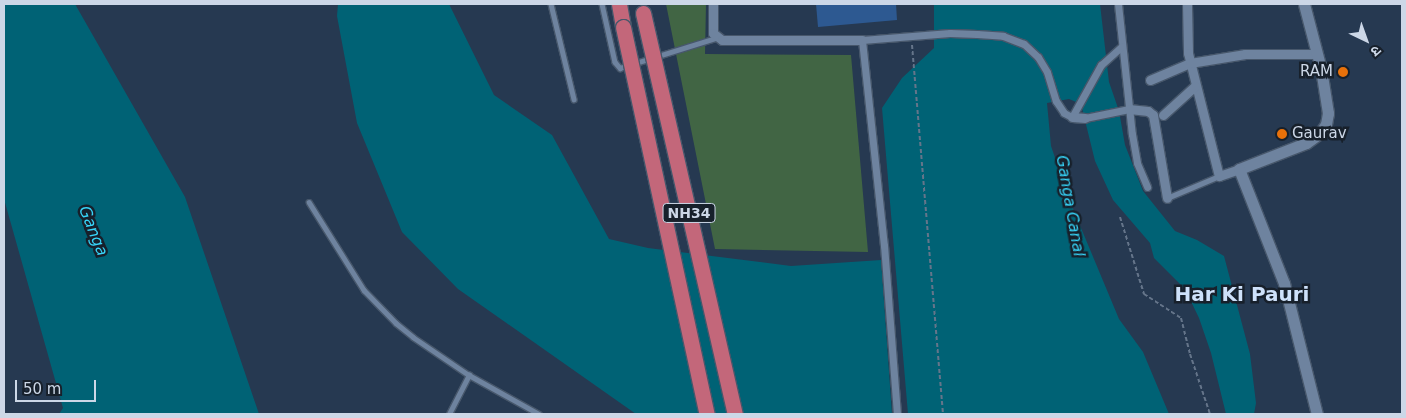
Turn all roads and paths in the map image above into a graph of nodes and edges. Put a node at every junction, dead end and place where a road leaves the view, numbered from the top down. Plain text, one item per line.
1 (551, 4) edge
2 (602, 4) edge
3 (619, 4) edge
4 (713, 4) edge
5 (1118, 4) edge
6 (1188, 4) edge
7 (1304, 4) edge
8 (642, 8) edge
9 (716, 38) junction
10 (862, 40) junction
11 (1122, 46) junction
12 (913, 54) dead end
13 (1317, 54) junction
14 (1190, 62) junction
15 (1150, 80) dead end
16 (1195, 86) junction
17 (574, 99) dead end
18 (1130, 109) junction
19 (1163, 115) dead end
20 (1072, 117) junction
21 (1085, 118) joint
22 (1239, 169) junction
23 (1219, 176) junction
24 (1147, 187) dead end
25 (1167, 198) joint
26 (309, 202) dead end
27 (1120, 217) dead end
28 (469, 375) junction
29 (449, 414) edge
30 (540, 414) edge
31 (707, 414) edge
32 (735, 414) edge
33 (897, 414) edge
34 (943, 414) edge
35 (1210, 414) edge
36 (1317, 414) edge

1 - 17 lane
2 - 9 lane
3 - 31 highway, NH34, bridge
4 - 9 street
5 - 11 street
6 - 14 street
7 - 13 street
8 - 32 highway, NH34, bridge
9 - 10 street
10 - 20 street
10 - 33 street
11 - 18 street
11 - 20 street
12 - 34 path
13 - 14 street
13 - 22 street
14 - 15 street
14 - 16 street
16 - 19 street
16 - 23 street
18 - 21 street
18 - 24 street
18 - 25 street
20 - 21 street
22 - 23 street
22 - 36 street
23 - 25 lane
26 - 28 lane
27 - 35 path
28 - 29 lane
28 - 30 lane

